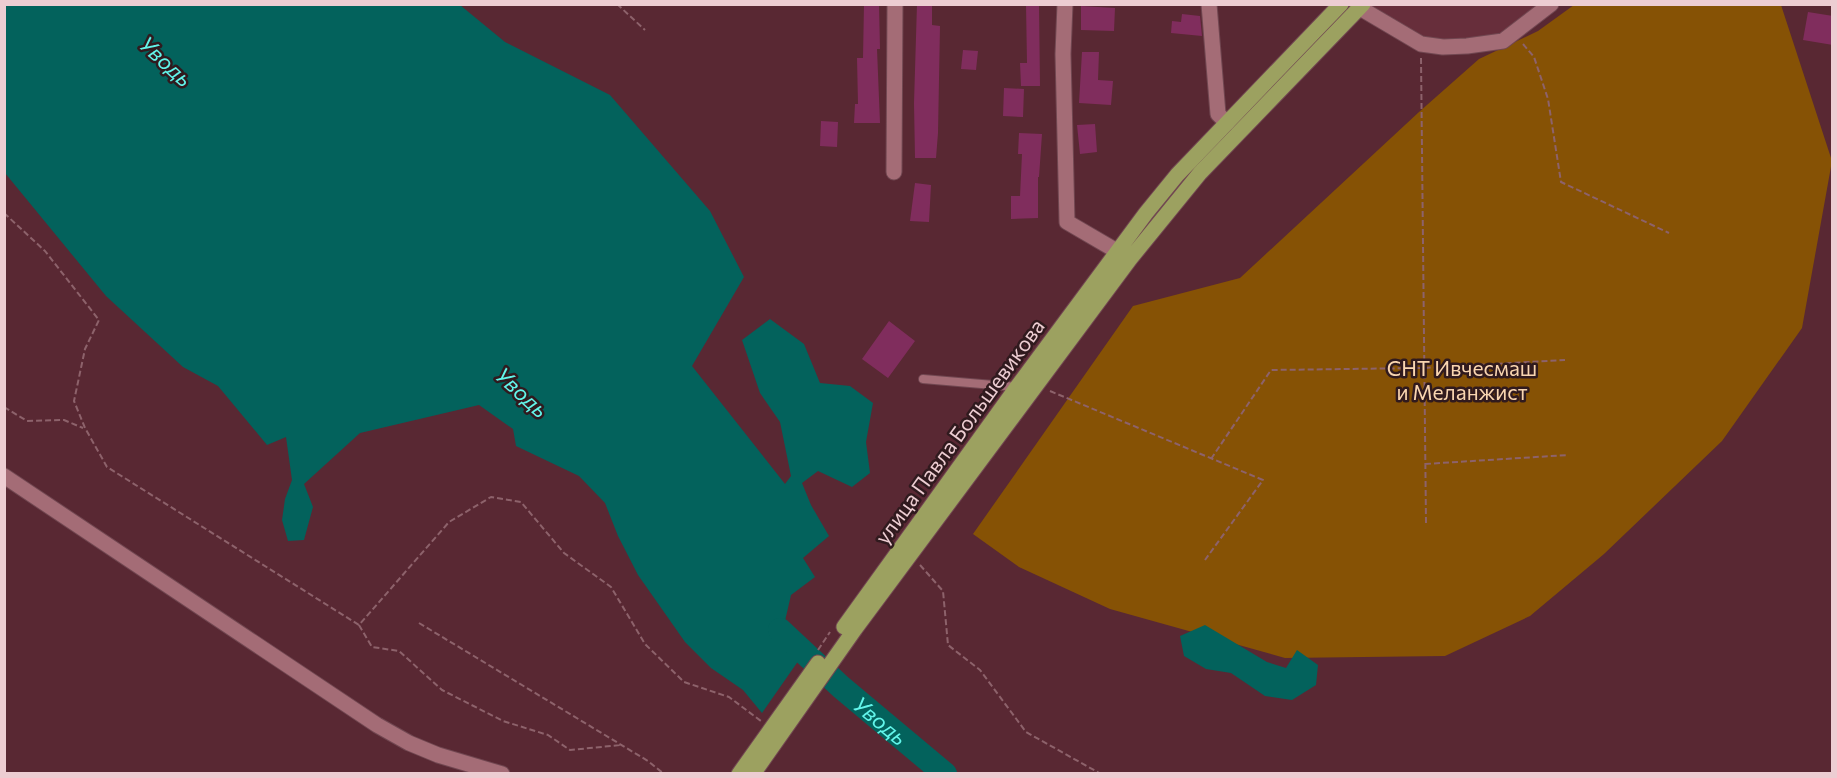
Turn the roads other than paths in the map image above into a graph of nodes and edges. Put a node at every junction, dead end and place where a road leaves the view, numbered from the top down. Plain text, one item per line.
1 (895, 4) edge
2 (1065, 4) edge
3 (1209, 4) edge
4 (1341, 4) edge
5 (1551, 4) edge
6 (1361, 6) edge
7 (1227, 123) junction
8 (894, 172) dead end
9 (1116, 250) junction
10 (1130, 259) junction
11 (922, 379) dead end
12 (1017, 387) junction
13 (4, 476) edge
14 (850, 627) junction
15 (774, 727) junction
16 (502, 774) edge
17 (739, 774) edge
18 (753, 774) edge

1 - 8 street
2 - 9 street
3 - 7 street
4 - 7 main road, улица Павла Большевикова
5 - 6 street
6 - 10 main road, улица Павла Большевикова
7 - 9 main road, улица Павла Большевикова
9 - 10 street
9 - 12 main road, улица Павла Большевикова
10 - 14 main road, улица Павла Большевикова
11 - 12 lane
12 - 14 main road, улица Павла Большевикова
13 - 16 street
14 - 15 main road
15 - 17 main road
15 - 18 main road

